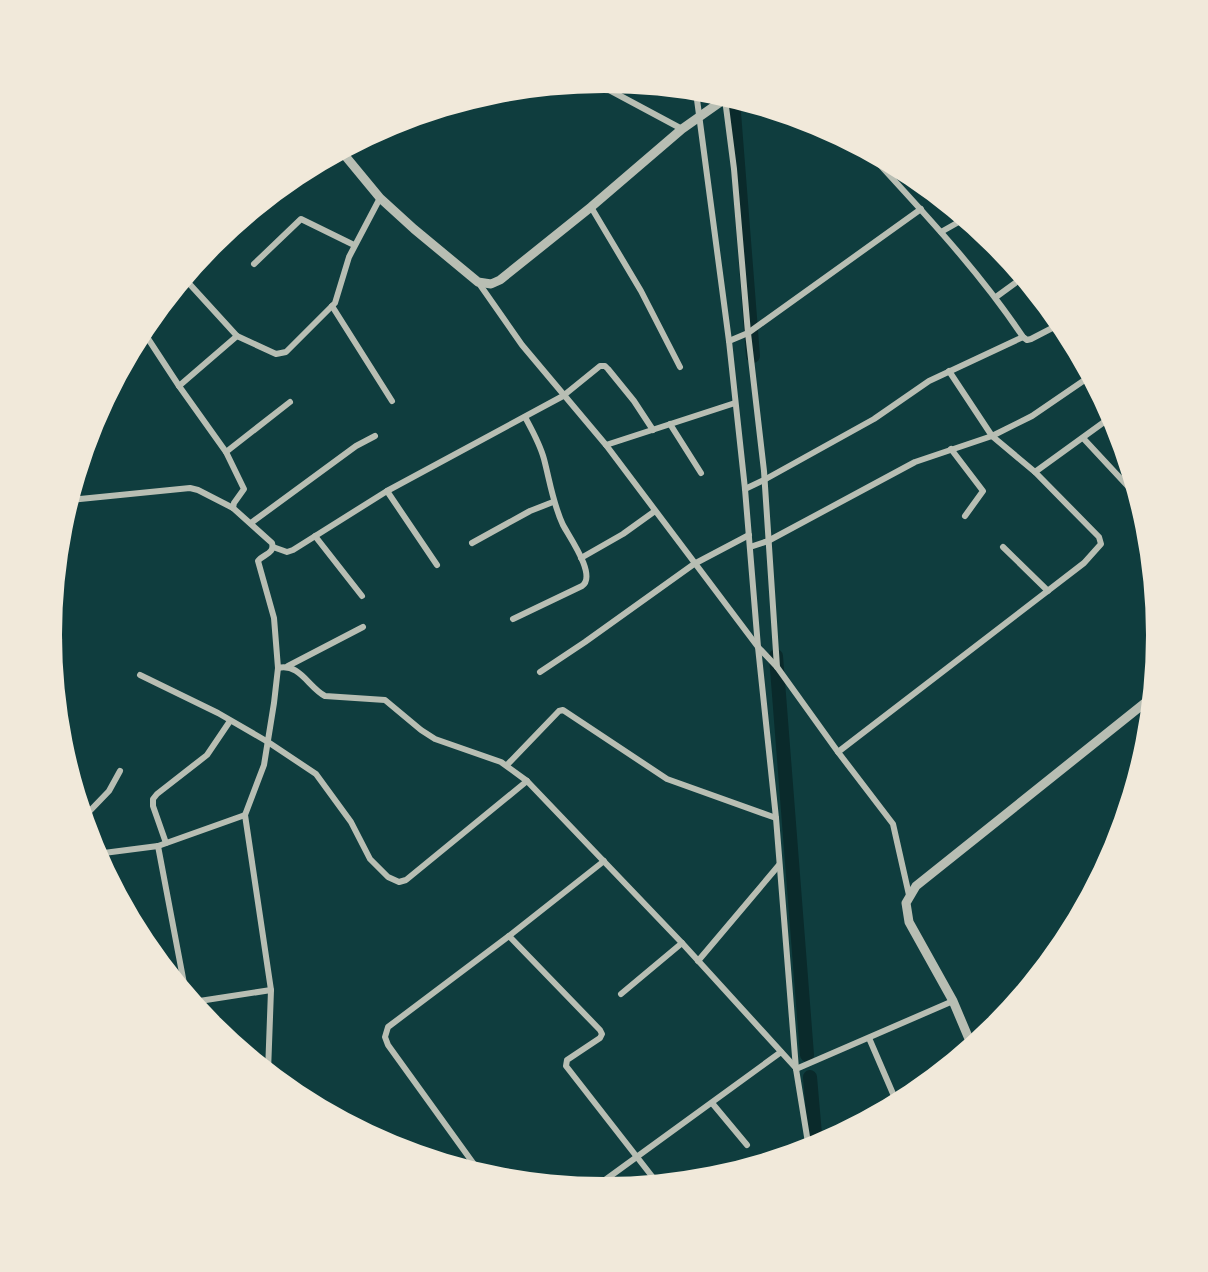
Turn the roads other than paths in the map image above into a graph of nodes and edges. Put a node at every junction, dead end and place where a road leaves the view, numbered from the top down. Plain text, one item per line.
1 (616, 94) edge
2 (699, 102) edge
3 (715, 105) edge
4 (724, 107) edge
5 (703, 114) junction
6 (682, 129) junction
7 (347, 158) edge
8 (889, 175) edge
9 (380, 198) junction
10 (591, 207) junction
11 (921, 210) junction
12 (956, 223) edge
13 (941, 232) junction
14 (354, 245) junction
15 (254, 264) dead end
16 (478, 282) junction
17 (1016, 283) edge
18 (190, 285) edge
19 (996, 297) junction
20 (332, 306) junction
21 (1051, 329) edge
22 (745, 334) junction
23 (237, 336) junction
24 (1023, 337) junction
25 (731, 340) junction
26 (149, 341) edge
27 (680, 367) dead end
28 (949, 371) junction
29 (1083, 381) edge
30 (178, 386) junction
31 (563, 396) junction
32 (392, 401) dead end
33 (290, 402) dead end
34 (735, 403) junction
35 (525, 417) junction
36 (1103, 423) edge
37 (670, 424) junction
38 (653, 430) junction
39 (375, 436) dead end
40 (992, 436) junction
41 (1083, 438) junction
42 (606, 445) junction
43 (951, 449) junction
44 (226, 452) junction
45 (1035, 472) junction
46 (701, 473) dead end
47 (1124, 482) edge
48 (754, 485) junction
49 (387, 491) junction
50 (79, 499) edge
51 (553, 501) junction
52 (233, 508) junction
53 (655, 511) junction
54 (965, 516) dead end
55 (251, 522) junction
56 (749, 535) junction
57 (315, 536) junction
58 (472, 543) dead end
59 (759, 544) junction
60 (273, 547) junction
61 (1003, 547) dead end
62 (581, 558) junction
63 (694, 564) junction
64 (437, 565) dead end
65 (1048, 591) junction
66 (362, 596) dead end
67 (513, 619) dead end
68 (363, 627) dead end
69 (758, 647) junction
70 (776, 665) junction
71 (288, 666) junction
72 (278, 668) junction
73 (540, 672) dead end
74 (140, 675) dead end
75 (1142, 705) edge
76 (230, 721) junction
77 (268, 742) junction
78 (838, 752) junction
79 (507, 765) junction
80 (120, 771) dead end
81 (527, 781) junction
82 (90, 811) edge
83 (245, 814) junction
84 (776, 818) junction
85 (166, 843) junction
86 (158, 846) junction
87 (107, 853) edge
88 (604, 861) junction
89 (780, 865) junction
90 (909, 895) junction
91 (509, 936) junction
92 (682, 943) junction
93 (698, 961) junction
94 (183, 977) edge
95 (271, 990) junction
96 (621, 994) dead end
97 (202, 1001) edge
98 (953, 1001) junction
99 (869, 1038) junction
100 (969, 1038) edge
101 (781, 1052) junction
102 (268, 1062) edge
103 (796, 1069) junction
104 (893, 1094) edge
105 (712, 1103) junction
106 (807, 1139) edge
107 (747, 1145) dead end
108 (637, 1157) junction
109 (472, 1162) edge
110 (652, 1176) edge
111 (608, 1178) edge

1 - 6 street
2 - 5 street
3 - 5 street
4 - 22 street
5 - 6 street
5 - 25 street
6 - 10 street
7 - 9 street
8 - 11 street
9 - 14 street
9 - 16 street
10 - 16 street
10 - 27 street
11 - 13 street
11 - 22 street
12 - 13 street
13 - 19 street
14 - 15 street
14 - 20 street
16 - 31 street
17 - 19 street
18 - 23 street
19 - 24 street
20 - 23 street
20 - 32 street
21 - 24 street
22 - 25 street
22 - 48 street
23 - 30 street
24 - 28 street
25 - 34 street
26 - 30 street
28 - 40 street
28 - 48 street
29 - 40 street
30 - 44 street
31 - 35 street
31 - 38 street
31 - 42 street
33 - 44 street
34 - 37 street
34 - 48 street
35 - 49 street
35 - 51 street
36 - 41 street
37 - 38 street
37 - 46 street
38 - 42 street
39 - 55 street
40 - 43 street
40 - 45 street
41 - 45 street
41 - 47 street
42 - 53 street
43 - 54 street
43 - 59 street
44 - 52 street
45 - 65 street
48 - 56 street
48 - 59 street
49 - 57 street
49 - 64 street
50 - 52 street
51 - 58 street
51 - 62 street
52 - 55 street
53 - 62 street
53 - 63 street
55 - 60 street
56 - 59 street
56 - 63 street
57 - 60 street
57 - 66 street
59 - 69 street
59 - 70 street
60 - 72 street
61 - 65 street
62 - 67 street
63 - 69 street
63 - 73 street
65 - 78 street
68 - 71 street
69 - 70 street
69 - 84 street
70 - 78 street
71 - 72 street
71 - 79 street
72 - 77 street
74 - 76 street
75 - 90 street
76 - 77 street
76 - 85 street
77 - 81 street
77 - 83 street
78 - 90 street
79 - 81 street
79 - 84 street
80 - 82 street
81 - 88 street
83 - 85 street
83 - 95 street
84 - 89 street
85 - 86 street
86 - 87 street
86 - 94 street
88 - 91 street
88 - 92 street
89 - 93 street
89 - 103 street
90 - 98 street
91 - 108 street
91 - 109 street
92 - 93 street
92 - 96 street
93 - 101 street
95 - 97 street
95 - 102 street
98 - 99 street
98 - 100 street
99 - 103 street
99 - 104 street
101 - 103 street
101 - 105 street
103 - 106 street
105 - 107 street
105 - 108 street
108 - 110 street
108 - 111 street

